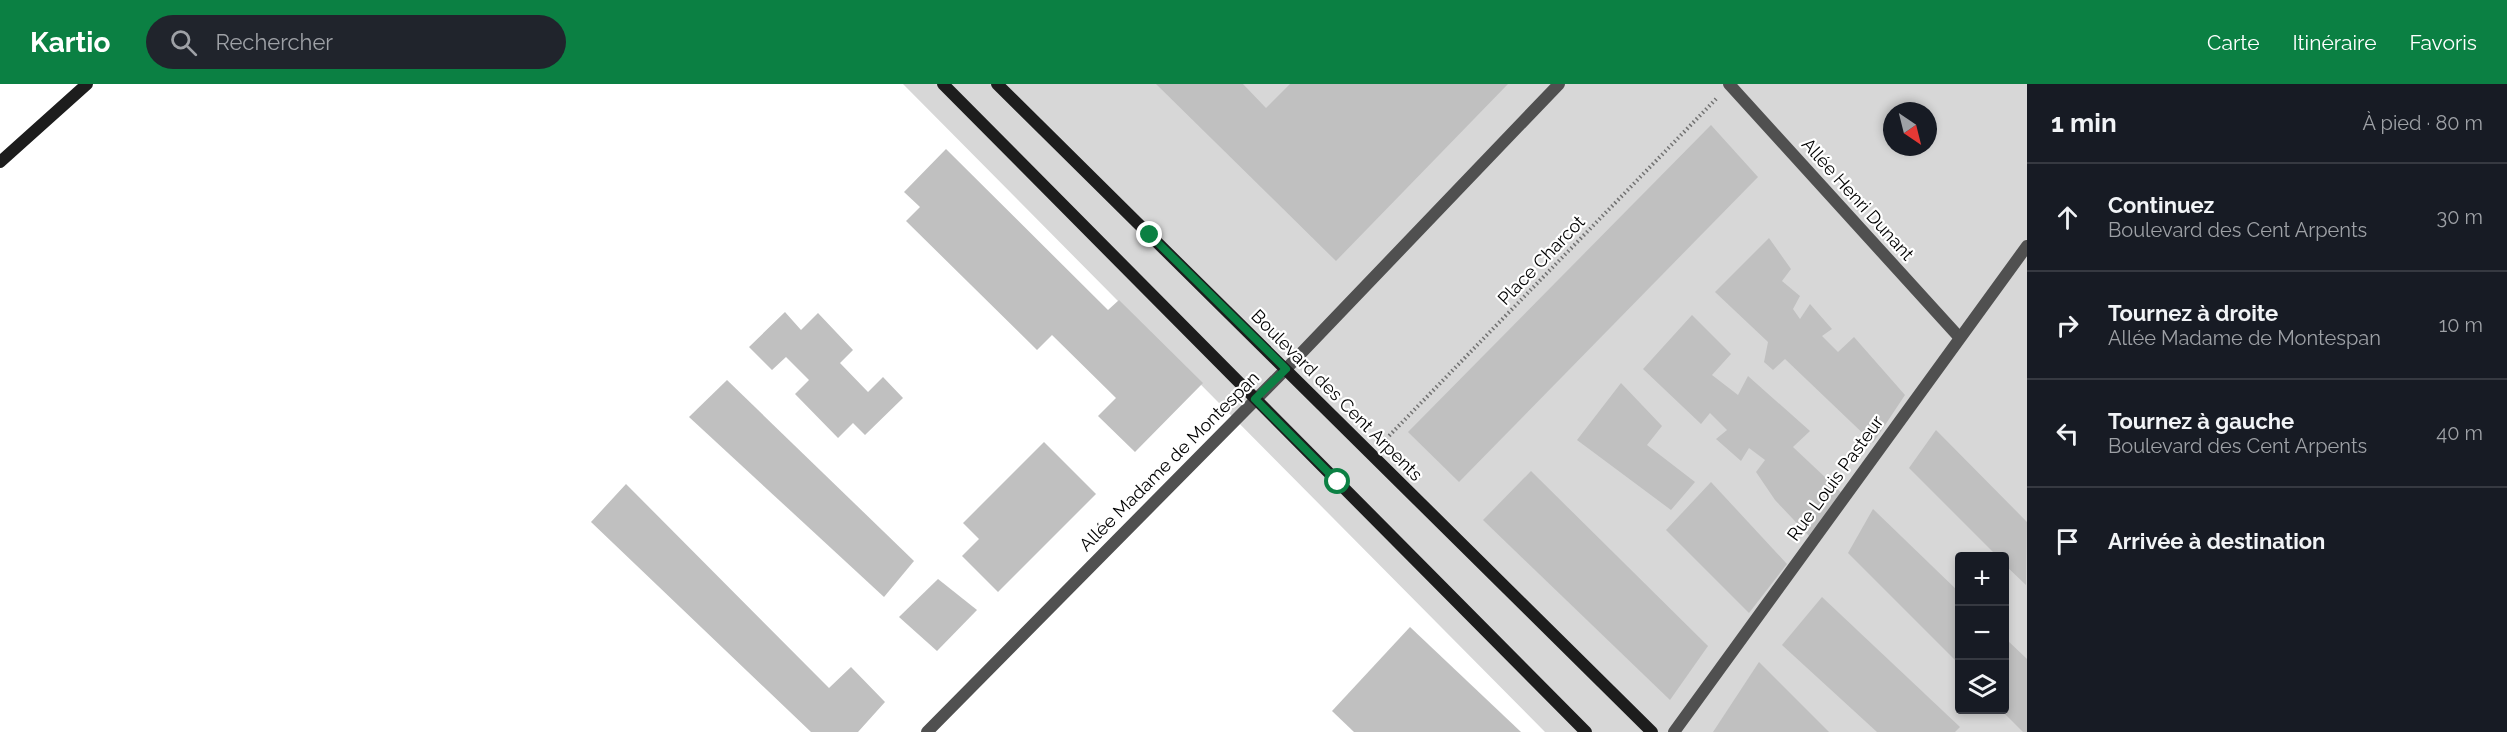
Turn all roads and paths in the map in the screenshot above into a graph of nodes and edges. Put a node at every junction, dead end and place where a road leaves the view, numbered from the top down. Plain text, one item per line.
1 (87, 84) edge
2 (943, 84) edge
3 (997, 84) edge
4 (1559, 84) edge
5 (1729, 84) edge
6 (0, 162) edge
7 (2027, 246) edge
8 (1959, 338) junction
9 (1286, 369) junction
10 (1255, 399) junction
11 (1371, 454) junction
12 (927, 732) edge
13 (1586, 732) edge
14 (1652, 732) edge
15 (1674, 732) edge

1 - 6 street
2 - 10 street
3 - 9 street, Boulevard des Cent Arpents
4 - 9 street, Allée Madame de Montespan
5 - 8 street, Allée Henri Dunant
5 - 11 path, Place Charcot
7 - 8 street, Rue Louis Pasteur
8 - 15 street, Rue Louis Pasteur
9 - 10 street, Allée Madame de Montespan
9 - 11 street, Boulevard des Cent Arpents
10 - 12 street, Allée Madame de Montespan
10 - 13 street
11 - 14 street, Boulevard des Cent Arpents

